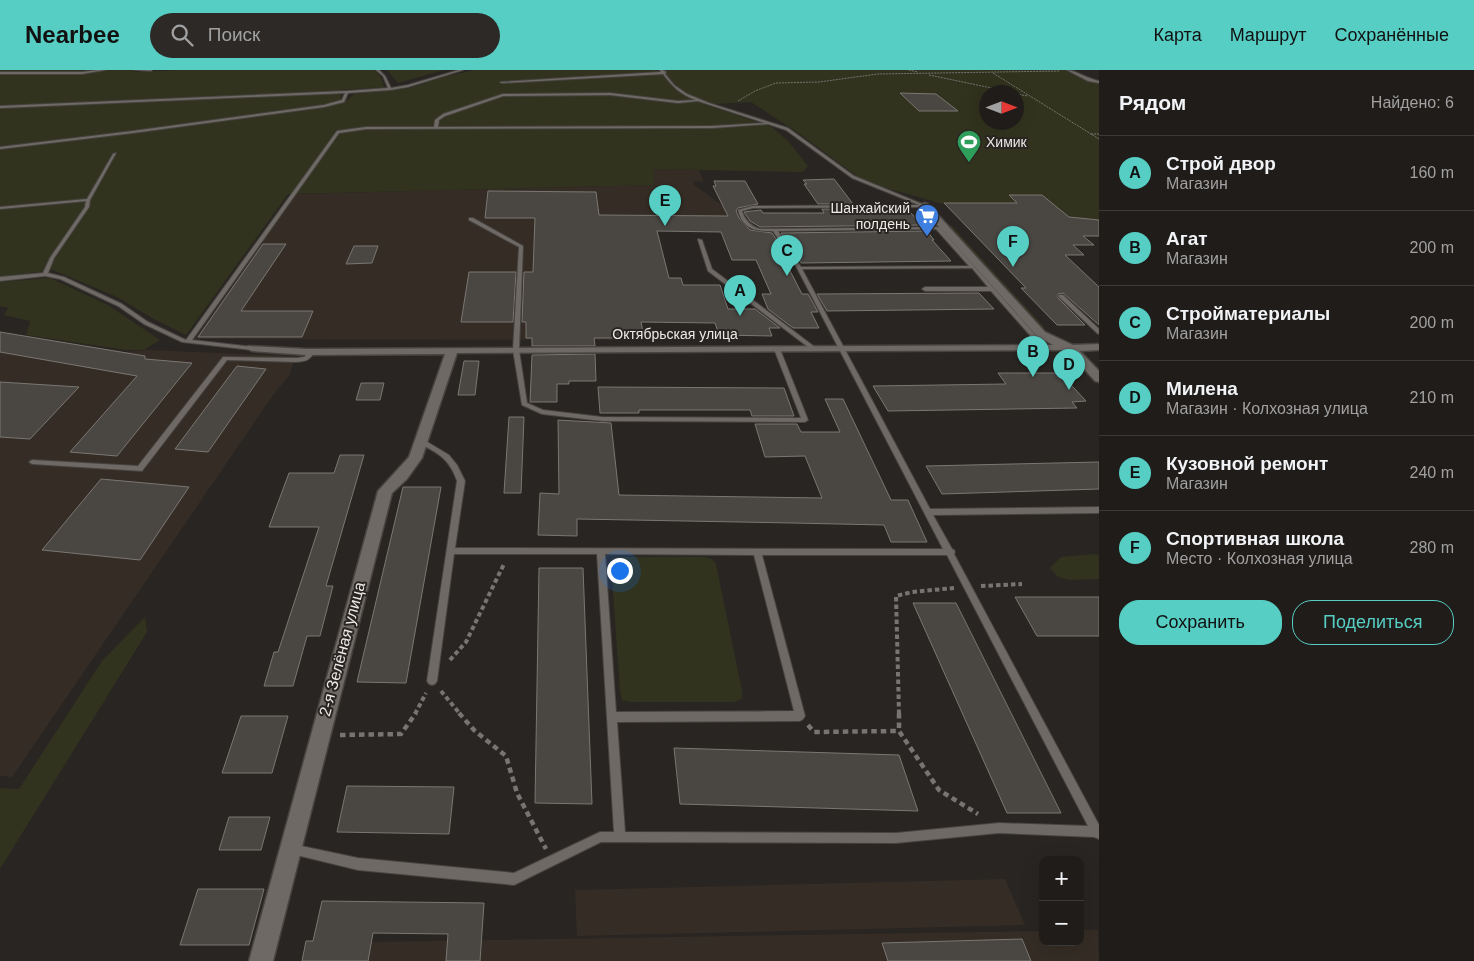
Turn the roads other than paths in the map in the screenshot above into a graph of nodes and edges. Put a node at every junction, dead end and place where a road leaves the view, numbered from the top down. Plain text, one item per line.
1 (104, 70) edge
2 (136, 70) edge
3 (151, 70) edge
4 (378, 70) edge
5 (462, 70) edge
6 (1069, 71) edge
7 (663, 72) edge
8 (0, 73) edge
9 (502, 82) dead end
10 (1099, 82) edge
11 (390, 89) junction
12 (347, 92) junction
13 (701, 101) junction
14 (0, 107) edge
15 (766, 124) junction
16 (436, 128) junction
17 (0, 148) edge
18 (115, 154) dead end
19 (88, 200) junction
20 (925, 206) junction
21 (0, 208) edge
22 (471, 219) dead end
23 (942, 228) junction
24 (775, 230) junction
25 (700, 240) dead end
26 (973, 267) junction
27 (799, 268) junction
28 (46, 274) junction
29 (0, 279) edge
30 (925, 289) dead end
31 (992, 289) junction
32 (1062, 296) dead end
33 (1099, 332) edge
34 (188, 341) junction
35 (1099, 347) edge
36 (252, 348) joint
37 (1071, 348) junction
38 (777, 349) junction
39 (814, 349) junction
40 (841, 349) junction
41 (1045, 349) junction
42 (452, 350) junction
43 (516, 350) junction
44 (312, 352) junction
45 (1099, 378) edge
46 (422, 442) junction
47 (32, 462) dead end
48 (1099, 510) edge
49 (929, 512) junction
50 (451, 551) junction
51 (601, 551) junction
52 (757, 552) junction
53 (951, 552) junction
54 (432, 682) road end
55 (612, 717) junction
56 (1098, 834) edge
57 (620, 837) junction
58 (290, 848) junction
59 (261, 961) edge

1 - 8 lane
2 - 3 lane
4 - 11 lane
5 - 11 lane
6 - 10 lane
7 - 9 lane
7 - 13 lane
11 - 12 lane
12 - 14 lane
12 - 17 lane
13 - 15 lane
13 - 16 lane
15 - 16 lane
15 - 20 lane
16 - 34 lane
18 - 19 lane
19 - 21 lane
19 - 28 lane
20 - 23 street
20 - 24 lane
22 - 43 lane
23 - 24 lane
23 - 26 lane
23 - 37 street
24 - 27 lane
25 - 39 lane
26 - 27 lane
26 - 31 lane
27 - 40 lane
28 - 29 lane
28 - 34 lane
30 - 31 lane
31 - 41 lane
32 - 33 lane
34 - 36 lane
35 - 37 street, Октябрьская улица
36 - 44 street, Октябрьская улица
37 - 41 street, Октябрьская улица
37 - 45 street
38 - 39 street, Октябрьская улица
38 - 43 street, Октябрьская улица
38 - 43 lane
39 - 40 street, Октябрьская улица
40 - 41 street, Октябрьская улица
40 - 49 lane
42 - 43 street, Октябрьская улица
42 - 44 street, Октябрьская улица
42 - 46 street, 2-я Зелёная улица
44 - 47 lane
46 - 50 lane
46 - 58 street, 2-я Зелёная улица
48 - 49 lane
49 - 53 lane
50 - 51 lane
50 - 54 lane
51 - 52 lane
51 - 55 lane
52 - 53 lane
52 - 55 lane
53 - 56 lane
55 - 57 lane
56 - 57 lane
57 - 58 lane
58 - 59 street, 2-я Зелёная улица

